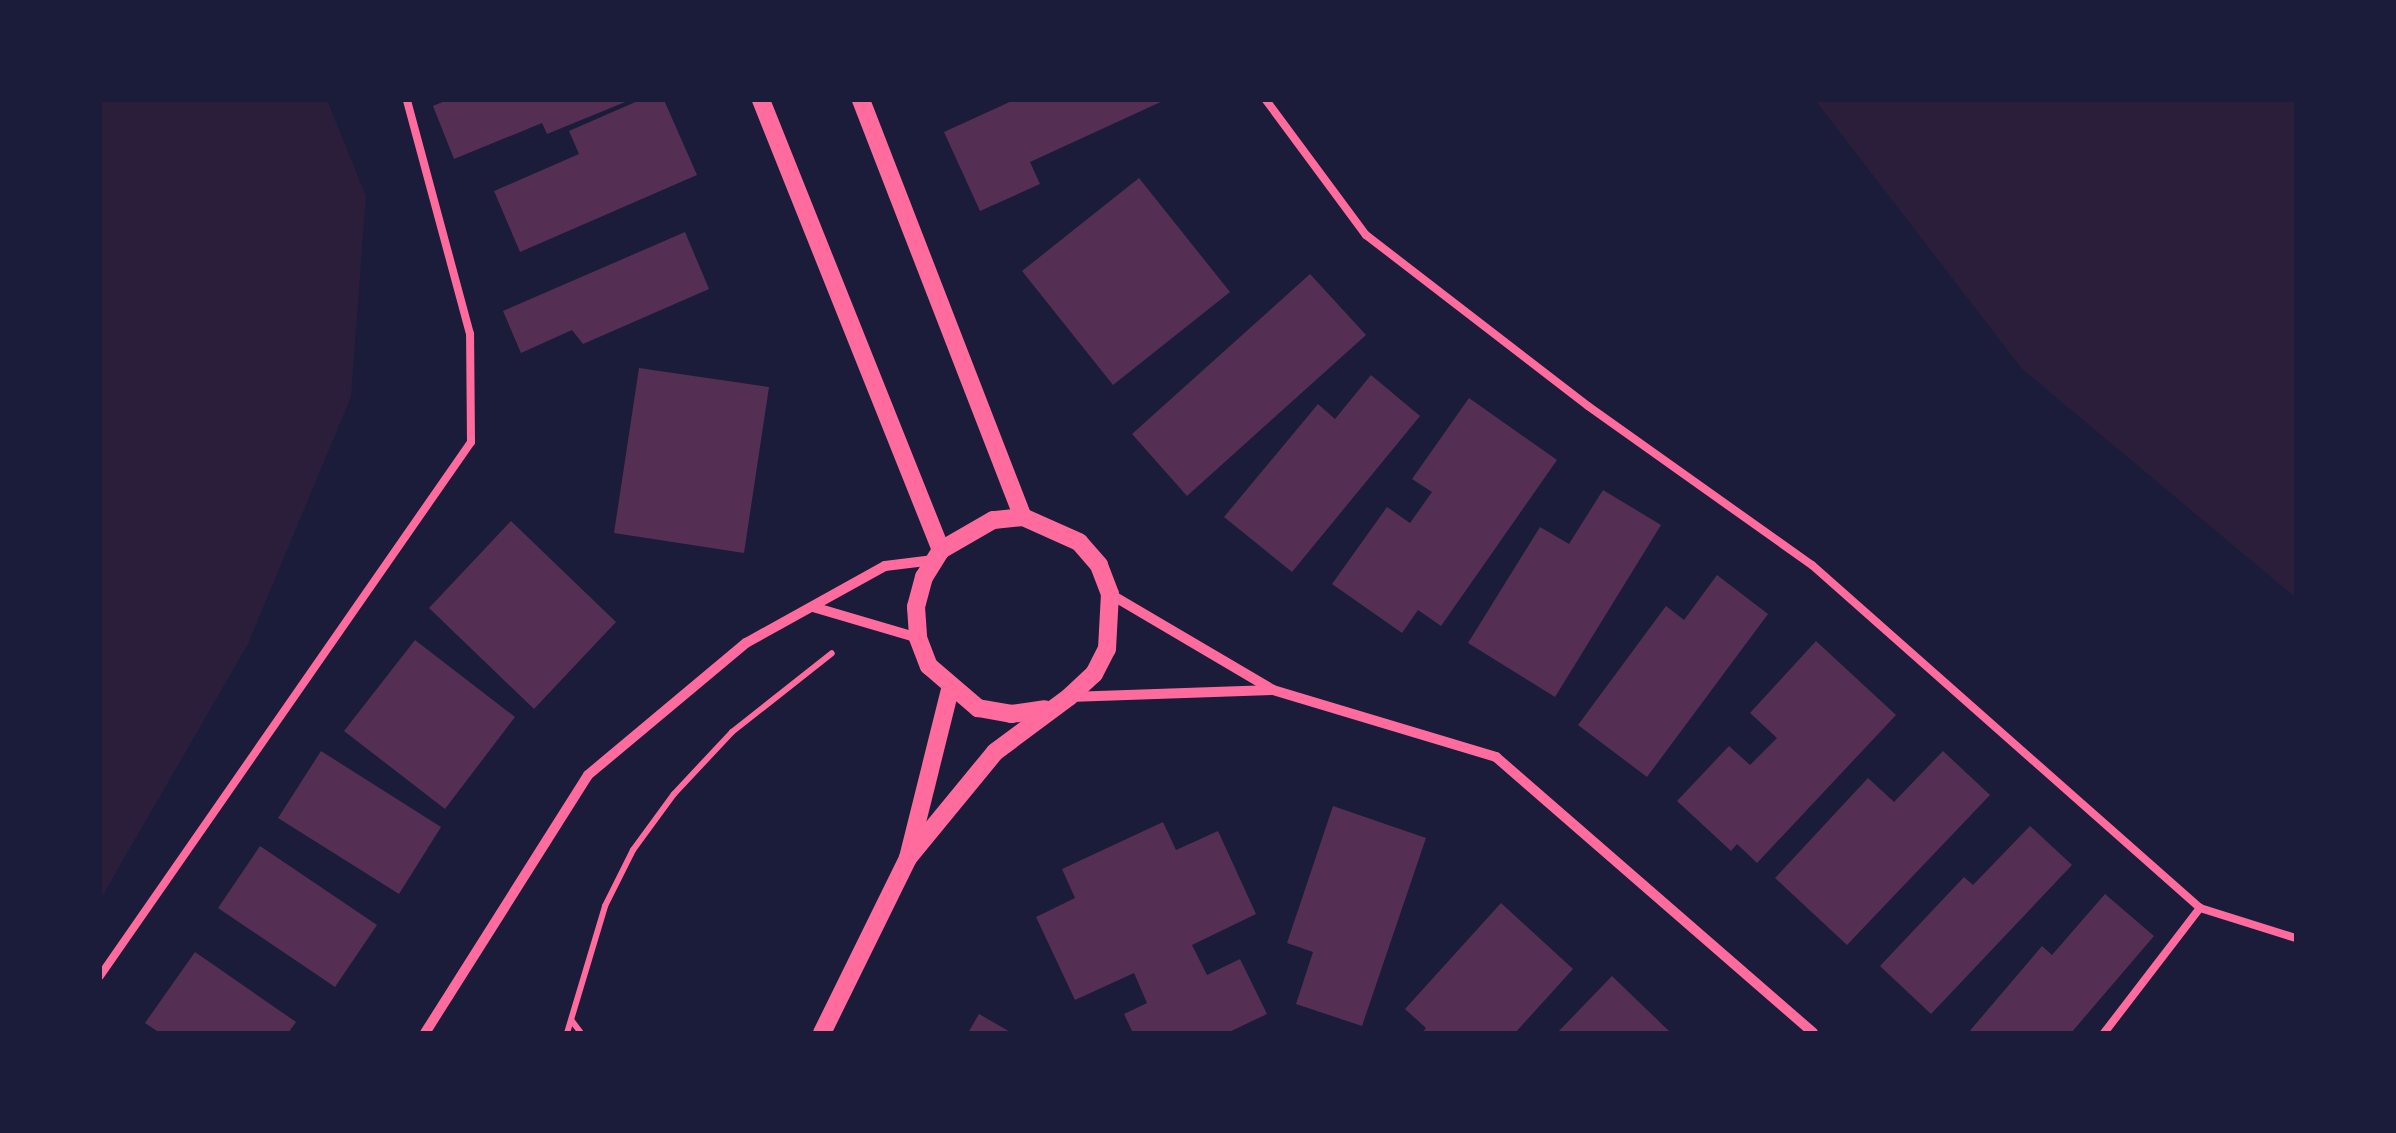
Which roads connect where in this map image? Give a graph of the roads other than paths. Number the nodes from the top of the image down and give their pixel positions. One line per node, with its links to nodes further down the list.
1 (407, 100): 17 (lane)
2 (761, 100): 6 (street)
3 (861, 100): 5 (street)
4 (1266, 100): 15 (lane)
5 (1023, 517): 6 (street); 7 (street)
6 (938, 555): 8 (street); 9 (street)
7 (1110, 594): 11 (street); 12 (street)
8 (813, 607): 9 (street); 18 (street)
9 (918, 638): 10 (street)
10 (950, 690): 13 (street); 14 (street)
11 (1273, 690): 12 (street); 20 (street)
12 (1069, 697): 13 (street)
13 (1044, 709): 14 (street)
14 (908, 858): 19 (street)
15 (2200, 908): 16 (lane); 21 (lane)
16 (2296, 938)
17 (100, 976)
18 (425, 1033)
19 (822, 1033)
20 (1813, 1033)
21 (2104, 1033)

